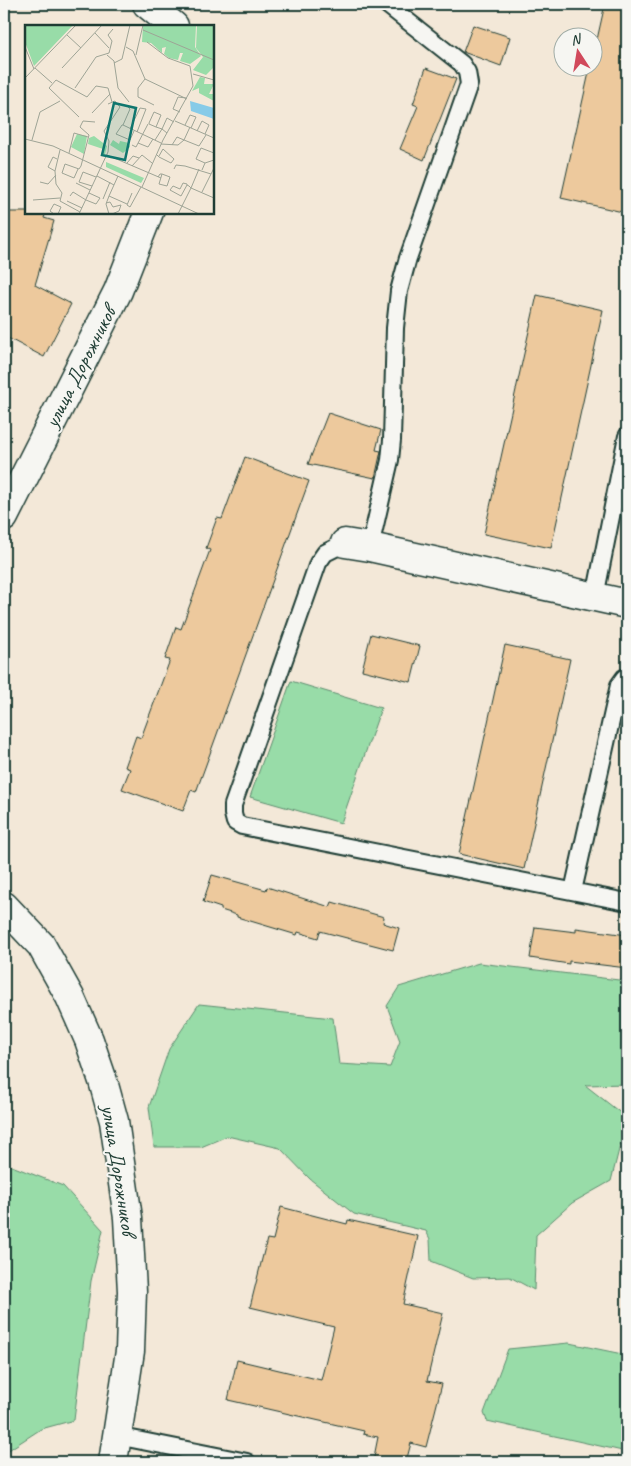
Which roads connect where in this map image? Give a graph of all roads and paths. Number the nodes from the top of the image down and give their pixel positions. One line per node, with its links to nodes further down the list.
1 (147, 4): 3 (street)
2 (386, 4): 7 (lane)
3 (173, 25)
4 (147, 214): 6 (street, улица Дорожников)
5 (627, 436): 8 (lane)
6 (4, 517)
7 (358, 545): 8 (street); 11 (lane)
8 (595, 596): 9 (street)
9 (627, 604)
10 (627, 678): 11 (lane)
11 (574, 891): 12 (lane)
12 (627, 902)
13 (4, 906): 14 (street, улица Дорожников)
14 (115, 1449): 15 (lane)
15 (247, 1462)

